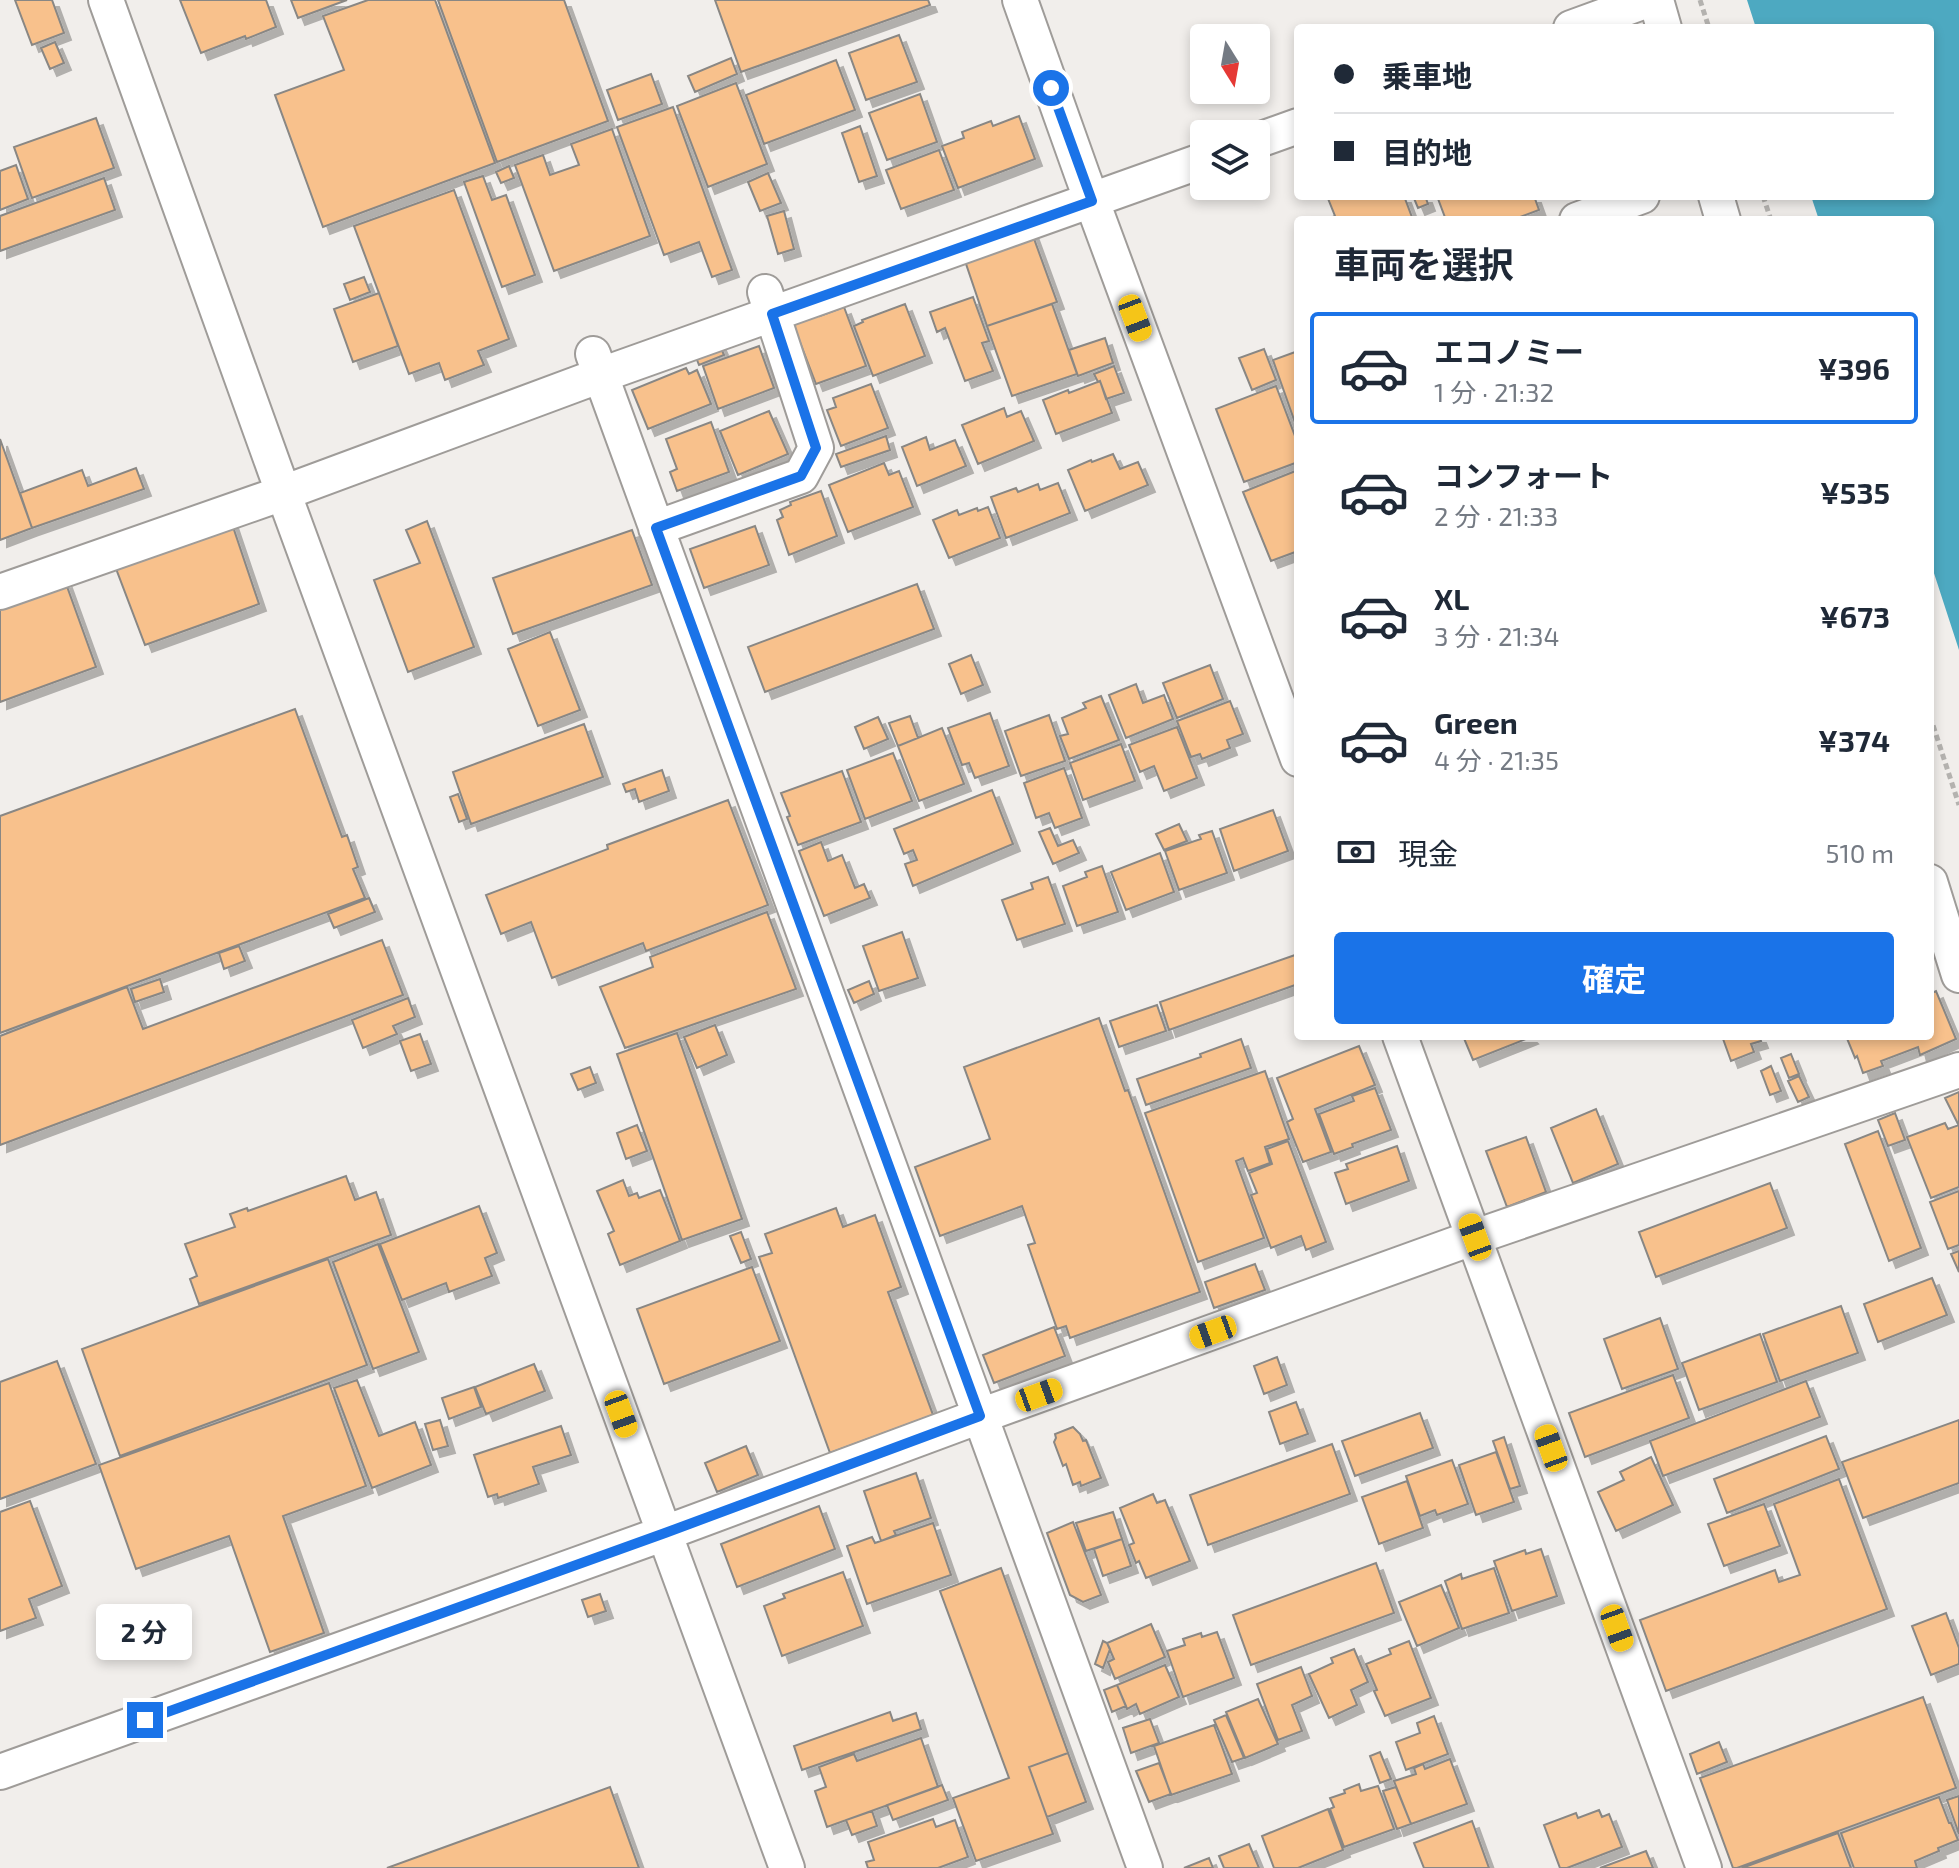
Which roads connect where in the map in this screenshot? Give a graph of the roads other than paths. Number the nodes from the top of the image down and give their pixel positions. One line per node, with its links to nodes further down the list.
1 (106, 0): 15 (street)
2 (1020, 0): 11 (street)
3 (1648, 0): 5 (street)
4 (1656, 0): 6 (street)
5 (1582, 24)
6 (1663, 24)
7 (1294, 127): 8 (street)
8 (1270, 136)
9 (1190, 165): 11 (street)
10 (1631, 200): 12 (street)
11 (1092, 201): 13 (street); 18 (street)
12 (1588, 216)
13 (768, 303): 14 (street); 16 (street)
14 (597, 365): 15 (street); 16 (street)
15 (283, 493): 17 (street); 25 (street)
16 (656, 528): 24 (street)
17 (0, 592)
18 (1294, 748)
19 (1934, 895): 20 (street)
20 (1959, 975)
21 (1401, 1040): 23 (street)
22 (1959, 1070): 23 (street)
23 (1475, 1237): 24 (street); 29 (street)
24 (980, 1416): 25 (street); 28 (street)
25 (665, 1533): 26 (street); 27 (street)
26 (0, 1772)
27 (787, 1868)
28 (1145, 1868)
29 (1704, 1868)

